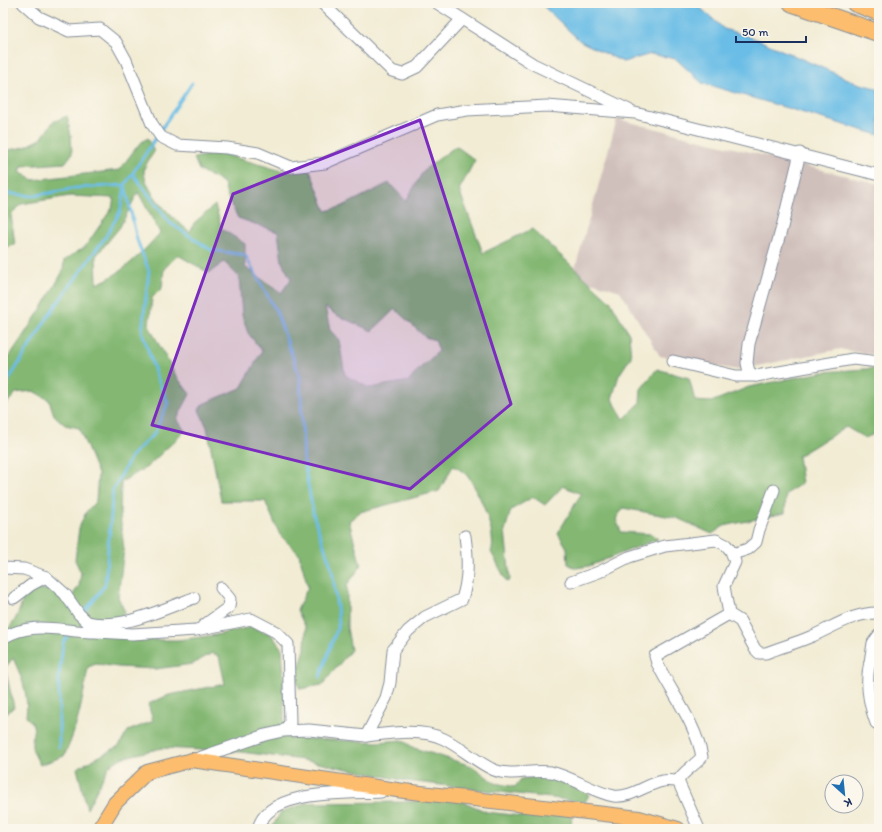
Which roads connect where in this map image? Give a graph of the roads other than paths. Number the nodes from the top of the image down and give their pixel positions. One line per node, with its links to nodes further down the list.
1 (23, 3): 9 (street)
2 (322, 3): 7 (street)
3 (437, 3): 7 (street)
4 (792, 3): 8 (highway)
5 (855, 3): 6 (highway)
6 (879, 12)
7 (462, 20): 9 (street)
8 (879, 33)
9 (635, 113): 10 (street)
10 (800, 153): 11 (street); 14 (street)
11 (879, 175)
12 (673, 362): 14 (street)
13 (879, 362): 14 (street)
14 (756, 376)
15 (774, 490): 17 (street)
16 (465, 536): 34 (street)
17 (732, 554): 20 (street); 25 (street)
18 (3, 568): 19 (street)
19 (46, 577): 22 (street); 26 (street)
20 (571, 582)
21 (220, 588): 27 (street)
22 (14, 598)
23 (194, 598): 26 (street)
24 (879, 613): 25 (street)
25 (729, 614): 36 (street)
26 (88, 622): 28 (street)
27 (196, 630): 28 (street); 33 (street)
28 (98, 632): 30 (street)
29 (879, 635): 31 (street)
30 (3, 638)
31 (875, 662): 32 (street)
32 (876, 723)
33 (283, 731): 34 (street); 35 (street)
34 (366, 736): 36 (street)
35 (192, 760): 37 (main road); 38 (main road)
36 (678, 781): 41 (street)
37 (404, 791): 39 (street); 40 (main road)
38 (98, 829)
39 (258, 829)
40 (678, 829)
41 (699, 829)

